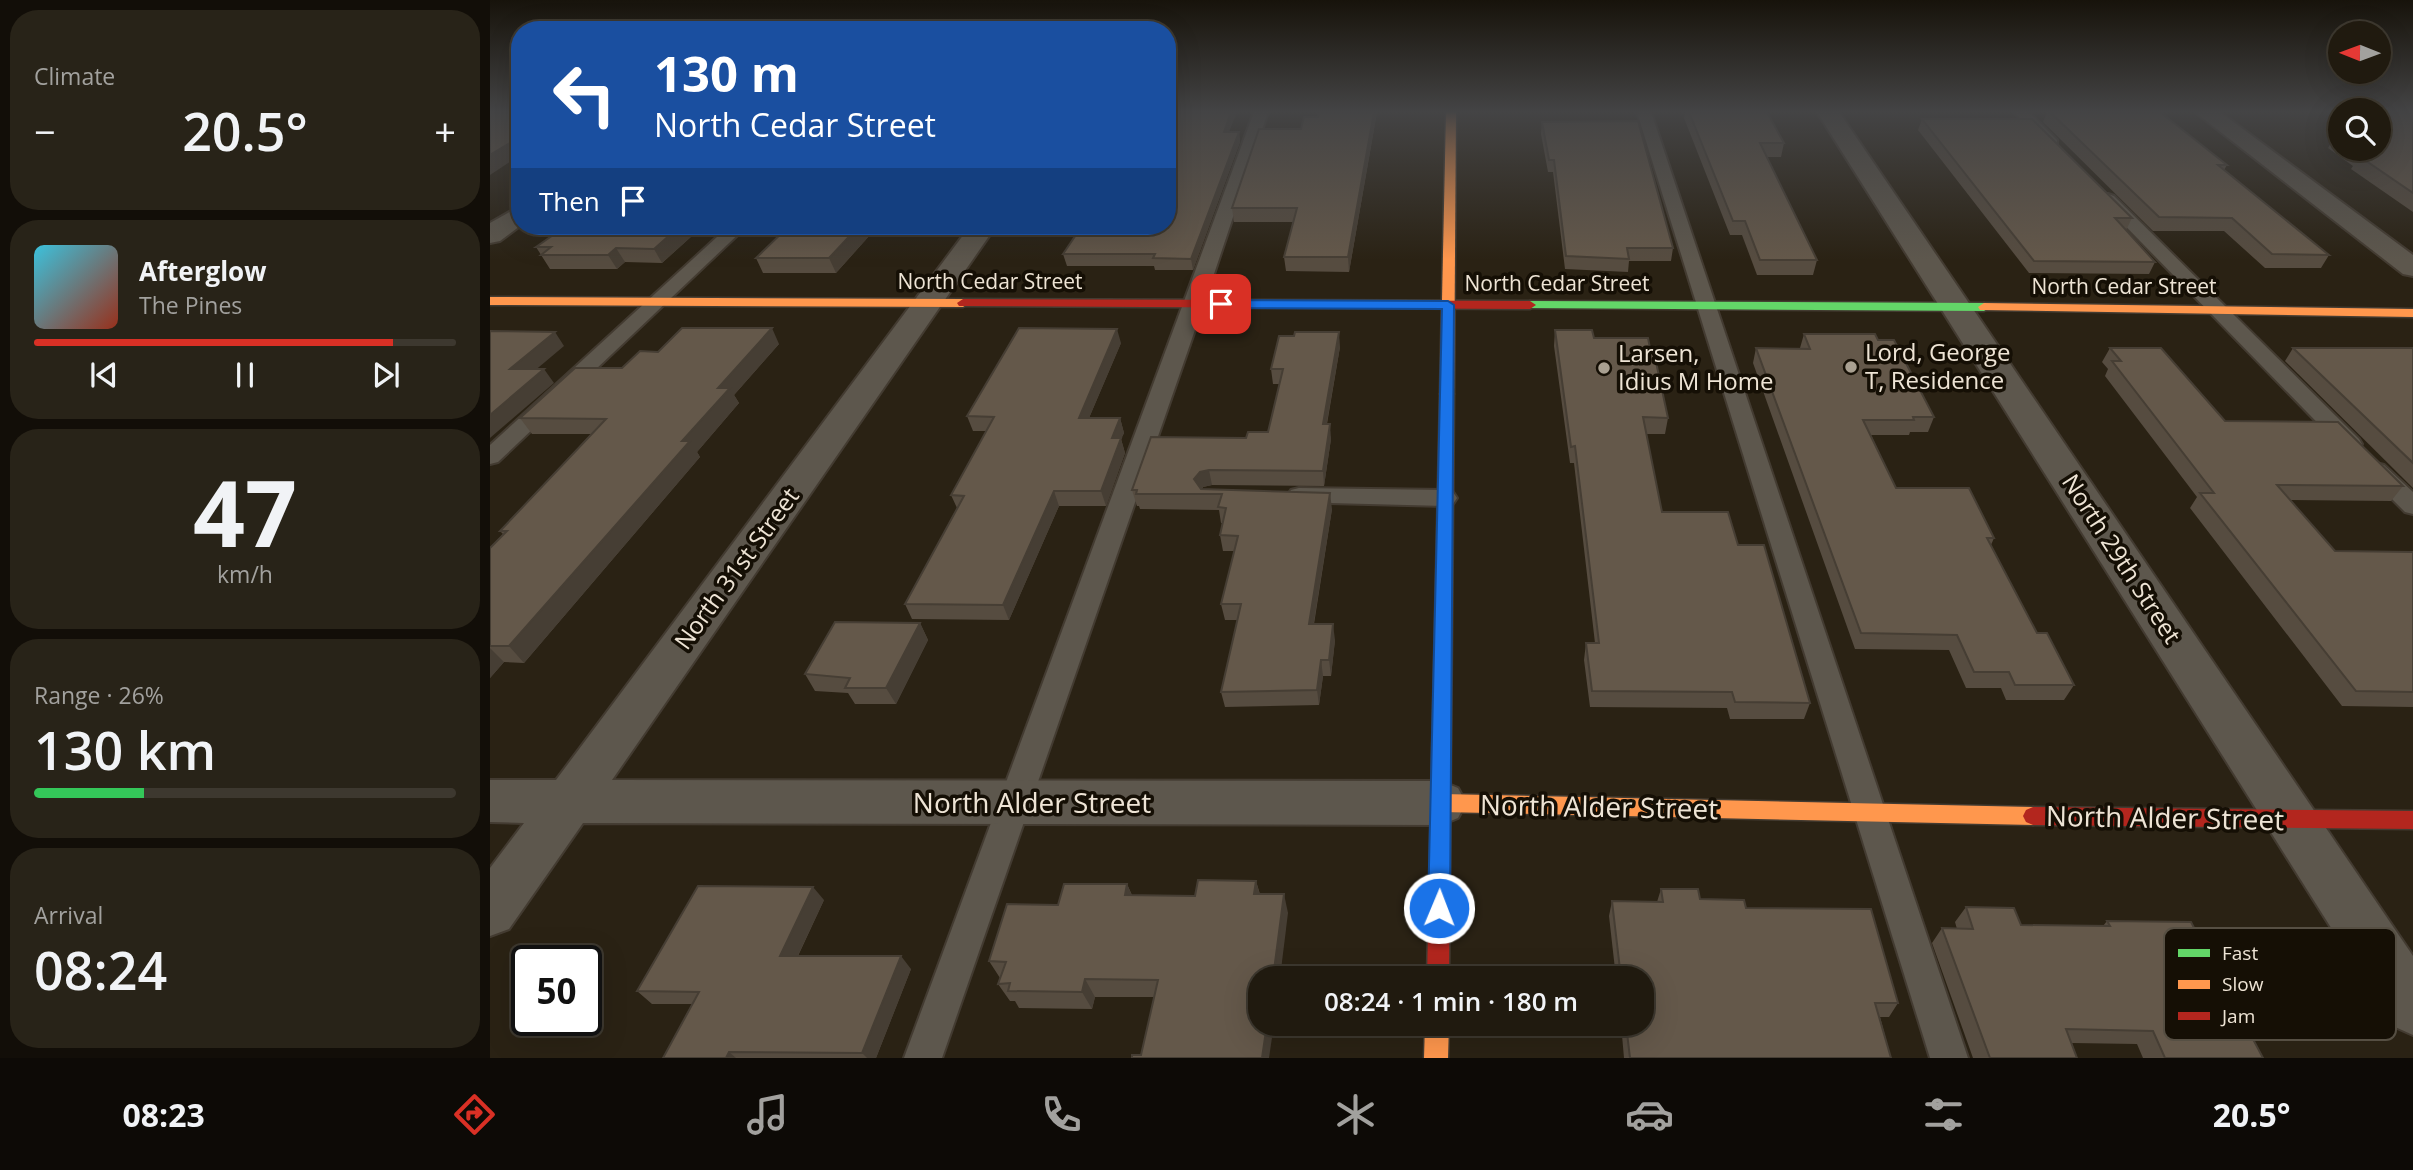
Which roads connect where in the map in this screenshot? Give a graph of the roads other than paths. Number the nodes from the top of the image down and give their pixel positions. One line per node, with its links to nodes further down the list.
1 (1244, 161): 15 (lane)
2 (1450, 161): 16 (street)
3 (1660, 161): 17 (lane)
4 (1860, 161): 18 (street, North 29th Street)
5 (2272, 161): 11 (street)
6 (2089, 181): 19 (lane)
7 (511, 220): 8 (street)
8 (490, 234)
9 (729, 235): 13 (lane)
10 (977, 235): 14 (street, North 31st Street)
11 (2413, 268)
12 (490, 302): 13 (street, North Cedar Street)
13 (657, 302): 14 (street, North Cedar Street); 21 (lane)
14 (928, 303): 15 (street, North Cedar Street); 26 (street, North 31st Street)
15 (1195, 304): 16 (street, North Cedar Street); 27 (lane)
16 (1448, 305): 17 (street, North Cedar Street); 23 (street)
17 (1706, 306): 18 (street, North Cedar Street); 29 (lane)
18 (1954, 307): 19 (street, North Cedar Street); 30 (street, North 29th Street)
19 (2216, 308): 20 (street, North Cedar Street); 24 (lane)
20 (2413, 313)
21 (490, 457)
22 (1278, 496): 23 (lane)
23 (1445, 498): 28 (street)
24 (2413, 506)
25 (490, 802): 26 (street, North Alder Street)
26 (568, 802): 27 (street, North Alder Street); 32 (street, North 31st Street)
27 (1016, 803): 28 (street, North Alder Street); 38 (lane)
28 (1441, 803): 29 (street, North Alder Street); 34 (street)
29 (1871, 814): 30 (street, North Alder Street); 40 (lane)
30 (2293, 819): 31 (street, North Alder Street); 33 (street, North 29th Street)
31 (2413, 820)
32 (490, 911)
33 (2363, 928)
34 (1438, 966)
35 (2396, 980): 36 (street, North 29th Street)
36 (2413, 1006)
37 (1437, 1036): 39 (street)
38 (923, 1058)
39 (1436, 1058)
40 (1949, 1058)

